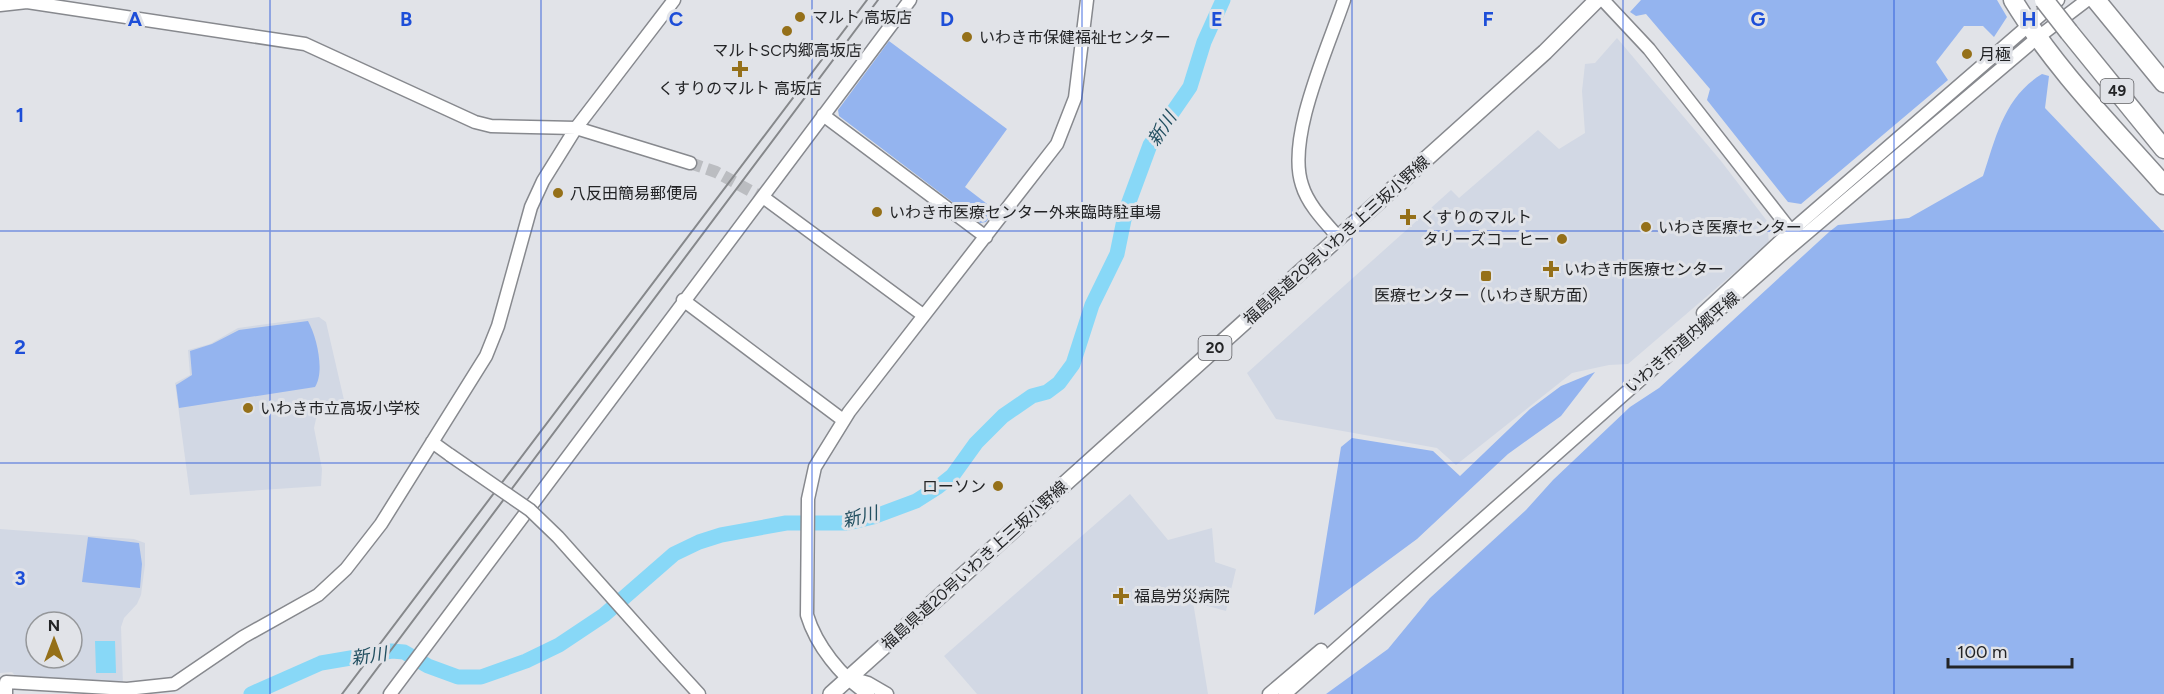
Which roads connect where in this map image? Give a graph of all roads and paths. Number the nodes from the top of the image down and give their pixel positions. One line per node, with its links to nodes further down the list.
1 (674, 0): 17 (street)
2 (910, 0): 16 (street)
3 (1086, 0): 24 (street)
4 (1344, 0): 25 (street)
5 (1597, 0): 25 (main road, 福島県道20号いわき上三坂小野線 / 20)
6 (1603, 0): 23 (street)
7 (2013, 0): 14 (highway)
8 (2044, 0): 13 (highway, 49, bridge)
9 (2059, 0): 13 (highway, 49); 14 (street, いわき市道内郷平線)
10 (2087, 0): 14 (street, いわき市道内郷平線)
11 (2096, 0): 15 (highway)
12 (0, 5): 17 (street)
13 (2074, 28): 18 (highway, 49); 19 (highway, 49)
14 (2033, 31): 21 (highway); 23 (street, いわき市道内郷平線)
15 (2164, 82)
16 (823, 116): 24 (street); 26 (street)
17 (576, 128): 20 (street); 29 (street)
18 (2164, 130)
19 (2164, 149)
20 (690, 163)
21 (2164, 185)
22 (767, 200): 27 (street)
23 (1795, 235): 37 (street, いわき市道内郷平線); 38 (street, いわき市道内郷平線)
24 (986, 237): 27 (street)
25 (1339, 238): 30 (main road, 福島県道20号いわき上三坂小野線 / 20)
26 (683, 300): 28 (street); 32 (street)
27 (924, 315): 28 (street)
28 (843, 420): 30 (street)
29 (432, 442): 31 (street); 33 (street, bridge)
30 (850, 678): 34 (main road, 福島県道20号いわき上三坂小野線 / 20); 35 (street); 36 (street)
31 (6, 691)
32 (390, 694)
33 (699, 694)
34 (831, 694)
35 (868, 694)
36 (887, 694)
37 (1269, 694)
38 (1285, 694)

